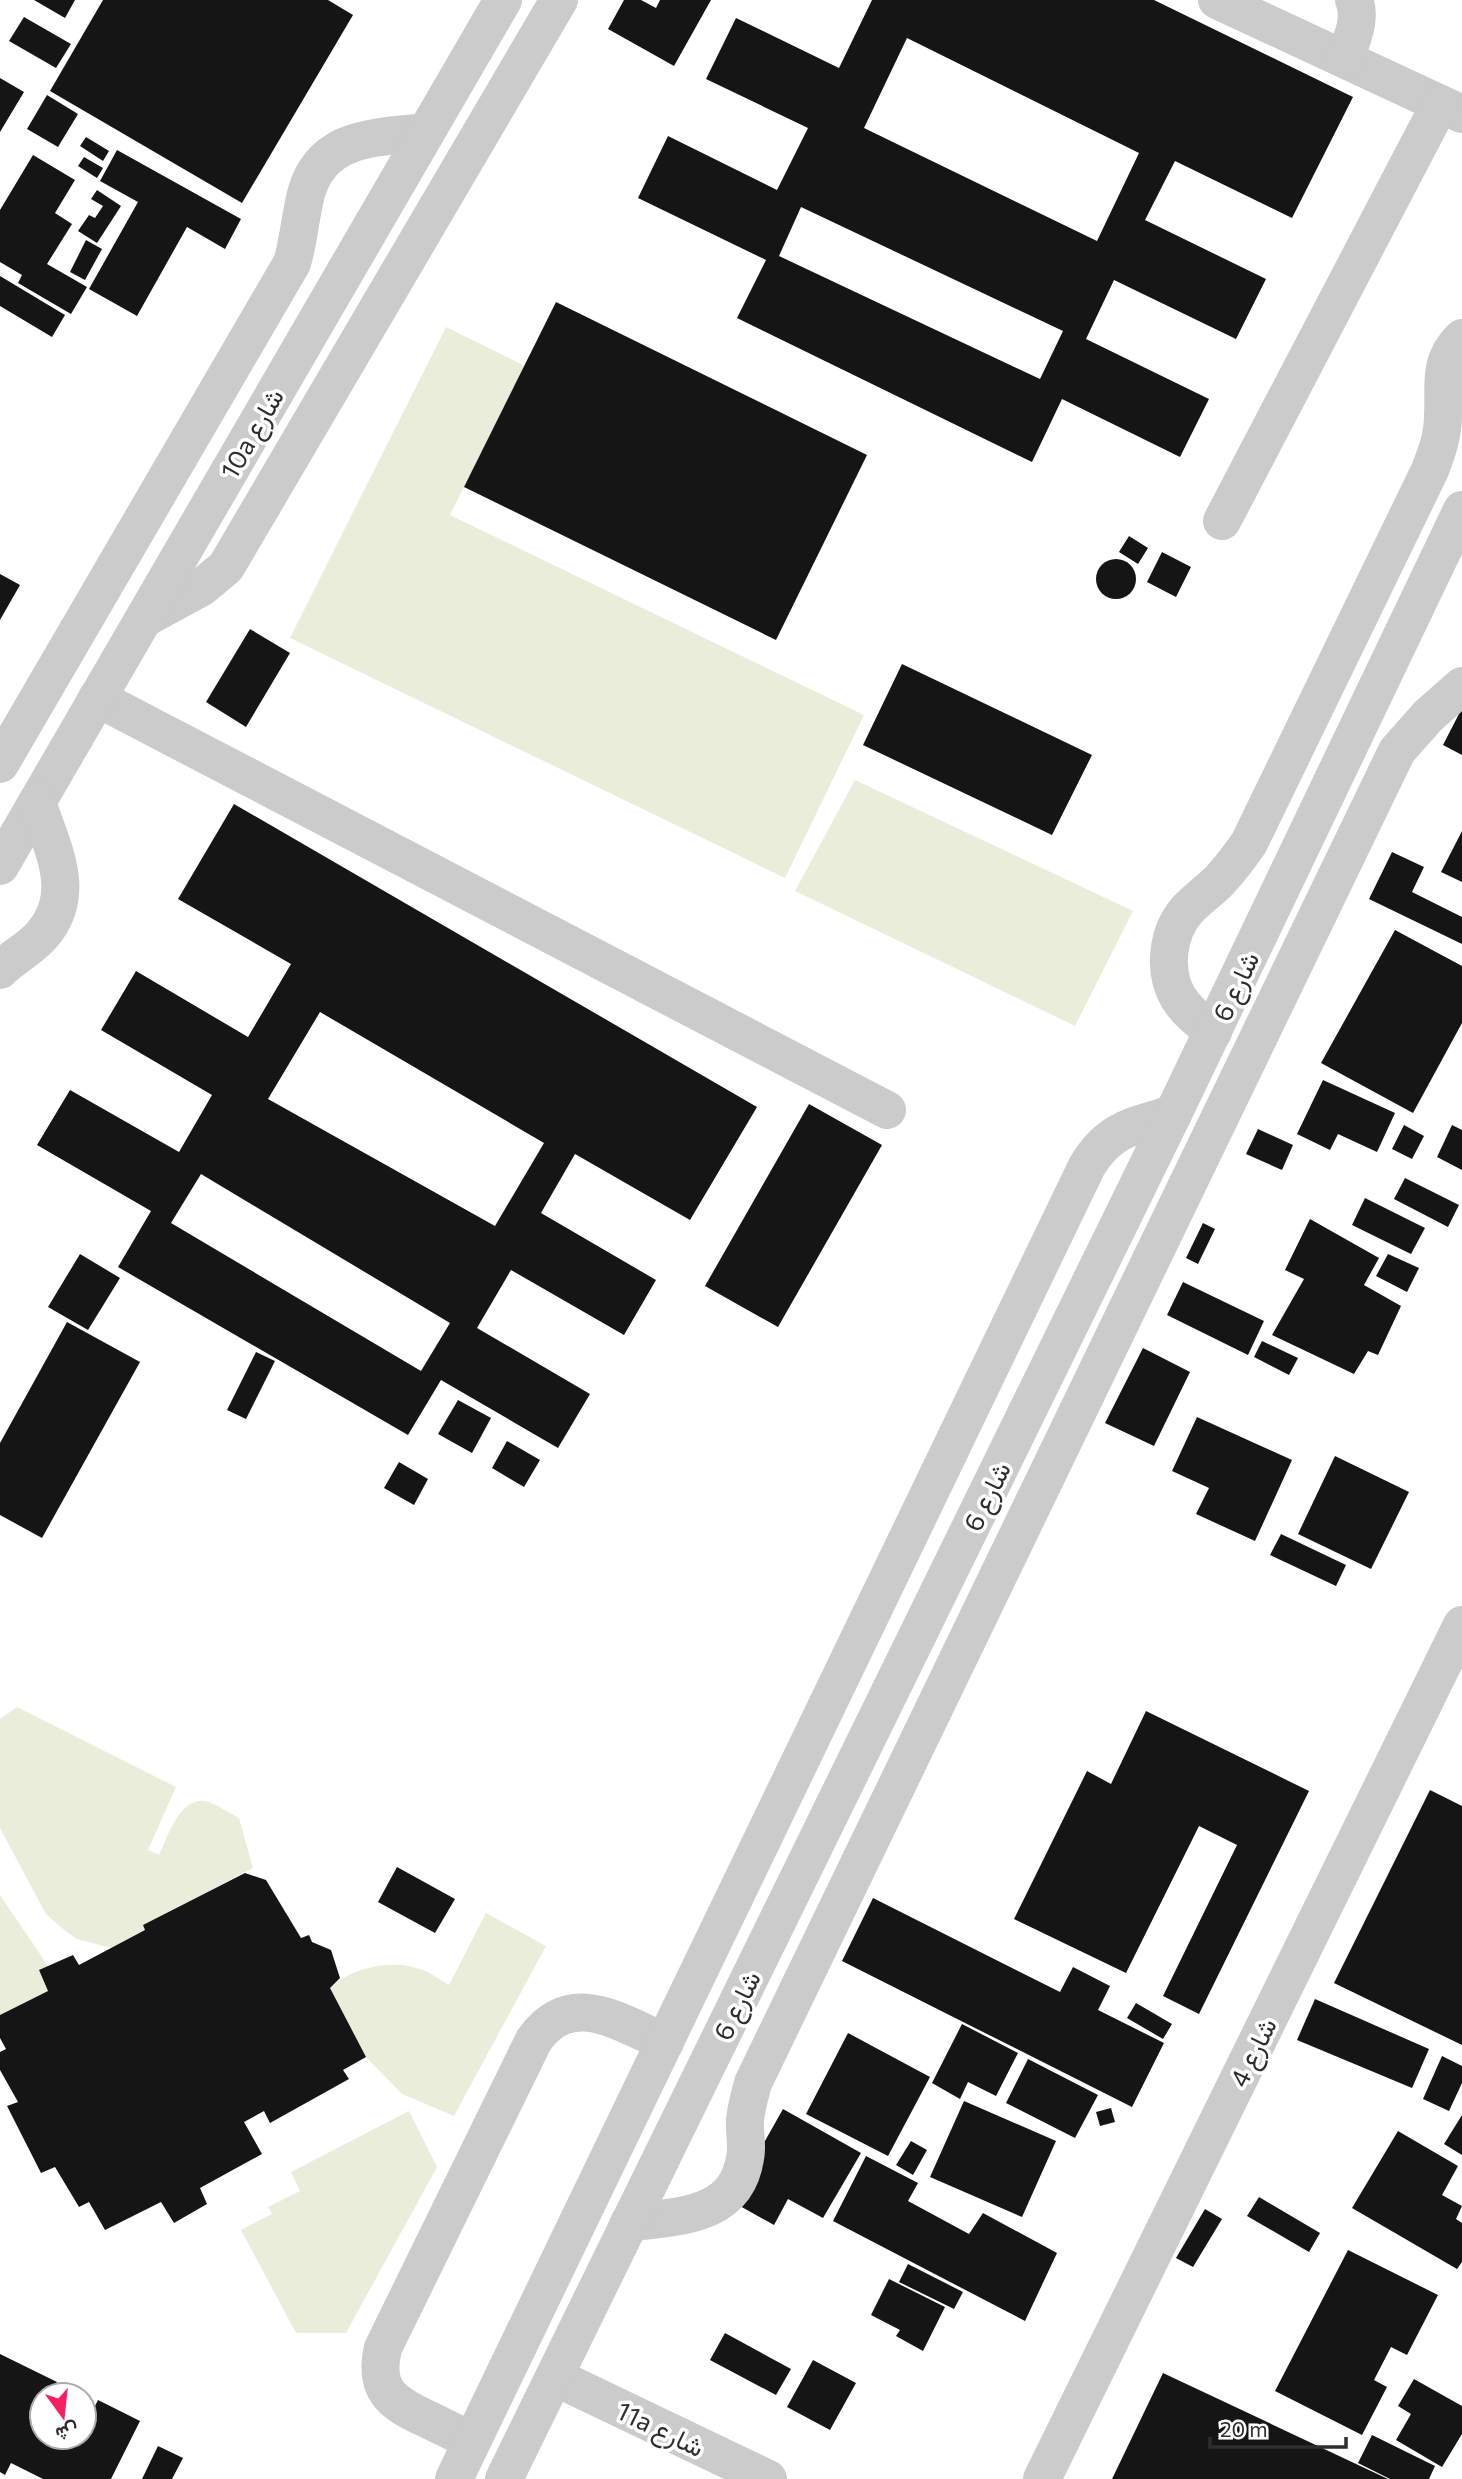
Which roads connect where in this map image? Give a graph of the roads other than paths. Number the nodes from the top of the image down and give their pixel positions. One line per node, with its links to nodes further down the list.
1 (503, 0): 7 (street, 10a شارع)
2 (559, 0): 12 (street)
3 (1217, 0): 5 (street)
4 (1354, 0): 5 (street)
5 (1345, 59): 6 (street)
6 (1451, 109): 10 (street)
7 (426, 132): 12 (street, 10a شارع); 15 (street)
8 (1462, 338): 19 (street)
9 (1462, 510): 11 (street, شارع 6)
10 (1223, 521)
11 (1450, 571): 19 (street, شارع 6)
12 (144, 620): 14 (street, 10a شارع)
13 (1462, 686): 24 (street)
14 (97, 698): 16 (street, 10a شارع); 20 (street)
15 (0, 764)
16 (37, 802): 17 (street, 10a شارع); 18 (street)
17 (0, 866)
18 (0, 970)
19 (1213, 1032): 21 (street, شارع 6)
20 (887, 1111)
21 (1174, 1114): 23 (street); 24 (street, شارع 6)
22 (1462, 1625): 30 (street, شارع 4)
23 (665, 2042): 26 (street); 26 (street)
24 (629, 2223): 25 (street, شارع 6)
25 (555, 2377): 28 (street, شارع 6); 29 (street, 11a شارع)
26 (472, 2441): 27 (street)
27 (454, 2479)
28 (504, 2479)
29 (768, 2479)
30 (1042, 2479)

